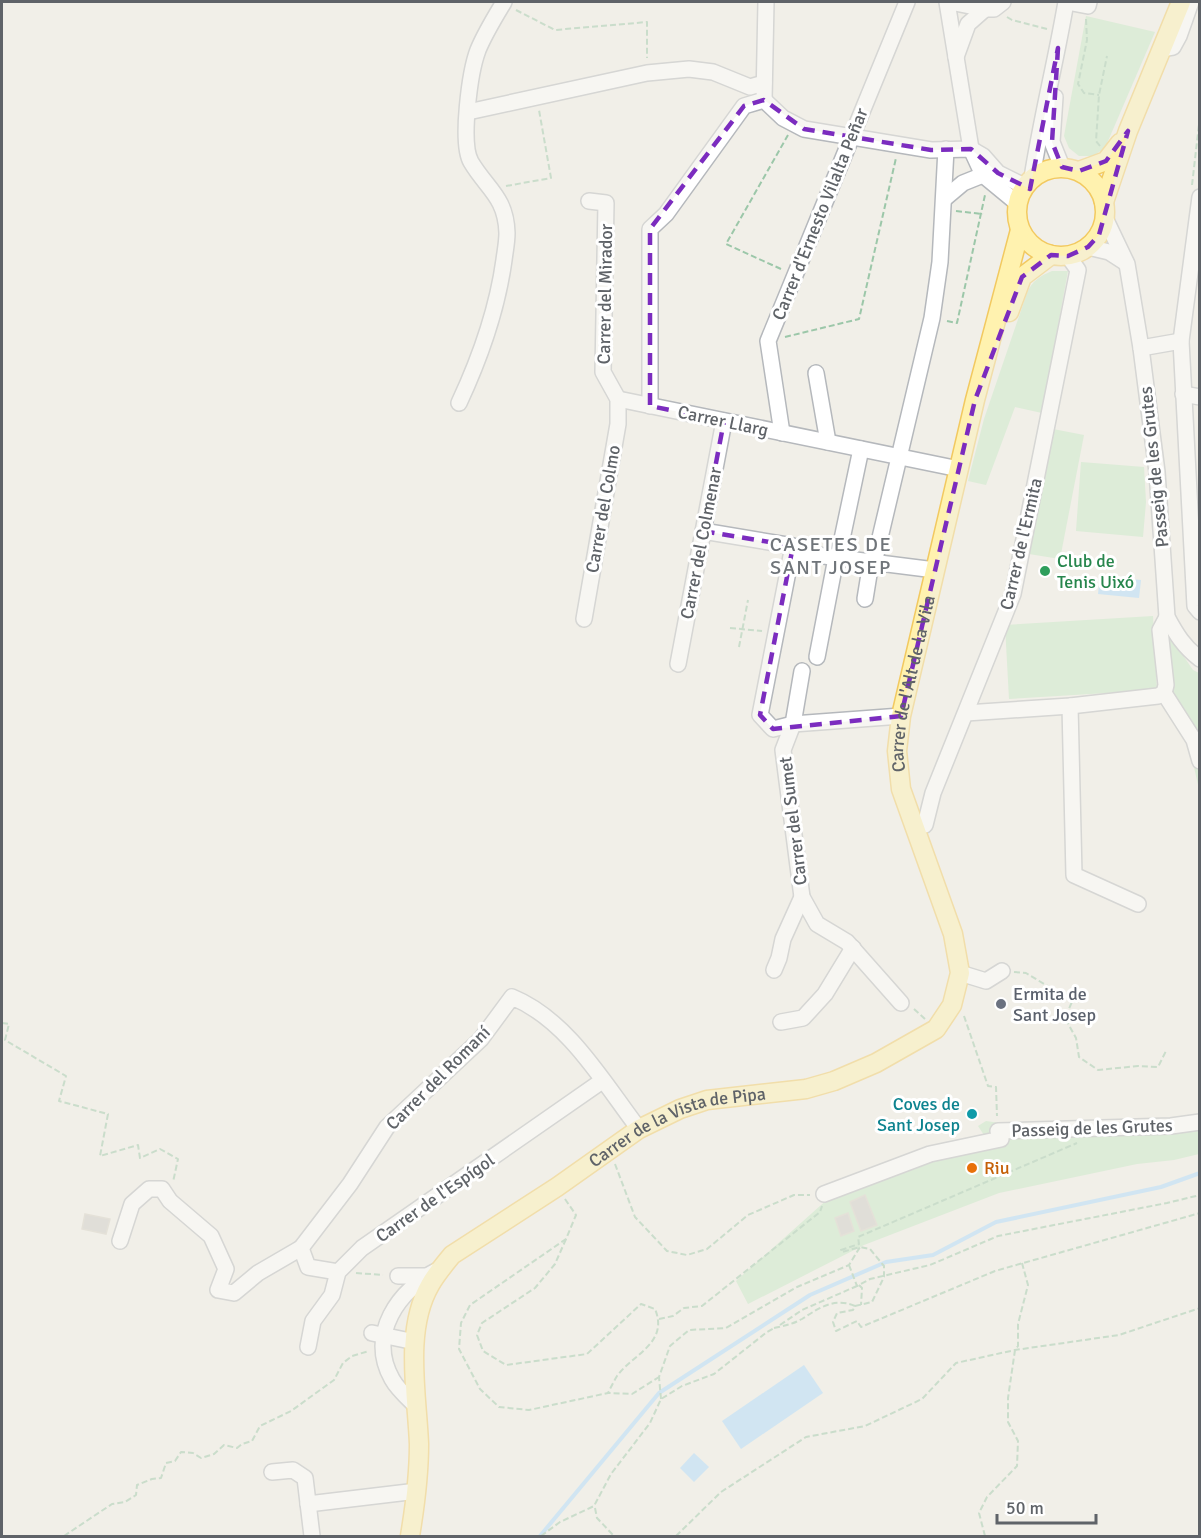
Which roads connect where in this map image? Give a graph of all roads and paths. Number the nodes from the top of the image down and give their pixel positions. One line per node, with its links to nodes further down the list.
1 (503, 2): 15 (path); 22 (street)
2 (766, 2): 17 (street)
3 (907, 2): 25 (street, Carrer d'Ernesto Vilalta Peñar)
4 (949, 2): 7 (street); 14 (street)
5 (1067, 2): 9 (street); 11 (street)
6 (1191, 2): 12 (street)
7 (994, 6): 10 (path); 14 (street)
8 (1177, 6): 12 (main road)
9 (1087, 9): 18 (path)
10 (1048, 29)
11 (1058, 48): 30 (street); 33 (street)
12 (1161, 50): 24 (main road)
13 (1107, 56): 18 (path)
14 (956, 58): 29 (street)
15 (646, 73): 16 (street); 19 (street)
16 (735, 81): 17 (street); 21 (street)
17 (764, 83): 20 (street)
18 (1099, 95): 27 (path)
19 (537, 97): 22 (street); 32 (path)
20 (764, 100): 21 (street); 23 (street)
21 (744, 106): 54 (street)
22 (468, 112): 32 (street)
23 (794, 125): 25 (street); 43 (path)
24 (1128, 132): 30 (main road); 37 (main road)
25 (852, 137): 26 (street); 43 (street, Carrer d'Ernesto Vilalta Peñar)
26 (900, 145): 28 (street); 45 (path)
27 (1100, 147)
28 (946, 149): 29 (street); 36 (street)
29 (971, 149): 31 (street); 33 (street)
30 (1070, 169): 33 (main road); 37 (main road)
31 (987, 179): 33 (street); 36 (street); 38 (path)
32 (492, 188): 53 (street)
33 (1024, 189): 39 (main road)
34 (1200, 197): 46 (street)
35 (589, 201): 51 (street, Carrer del Mirador)
36 (944, 205): 38 (path); 44 (street)
37 (1104, 210): 40 (main road); 42 (street, Passeig de les Grutes)
38 (983, 214): 44 (path)
39 (1020, 230): 41 (main road); 52 (main road, Carrer de l'Alt de la Vila)
40 (1088, 247): 41 (main road); 42 (street)
41 (1059, 256): 52 (main road, Carrer de l'Alt de la Vila); 81 (street, Carrer de l'Ermita)
42 (1127, 264): 47 (street, Passeig de les Grutes)
43 (795, 275): 45 (street, Carrer d'Ernesto Vilalta Peñar)
44 (932, 318): 59 (street)
45 (768, 341): 56 (street, Carrer d'Ernesto Vilalta Peñar)
46 (1181, 341): 47 (street); 49 (street)
47 (1141, 348): 69 (street, Passeig de les Grutes)
48 (816, 373): 57 (street)
49 (1184, 394): 50 (street); 68 (street)
50 (1200, 397)
51 (618, 399): 54 (street, Carrer Llarg); 70 (street, Carrer del Colmo)
52 (975, 400): 60 (main road, Carrer de l'Alt de la Vila)
53 (459, 404)
54 (650, 406): 55 (street, Carrer Llarg)
55 (724, 421): 56 (street, Carrer Llarg); 61 (street, Carrer del Colmenar)
56 (782, 433): 57 (street, Carrer Llarg)
57 (828, 442): 58 (street, Carrer Llarg)
58 (861, 449): 59 (street, Carrer Llarg); 63 (street)
59 (899, 456): 60 (street, Carrer Llarg); 64 (street)
60 (959, 469): 65 (main road, Carrer de l'Alt de la Vila)
61 (703, 531): 62 (street); 77 (street, Carrer del Colmenar)
62 (793, 549): 63 (street); 73 (street)
63 (837, 558): 64 (street); 75 (street)
64 (873, 563): 65 (street); 66 (street)
65 (935, 570): 82 (main road, Carrer de l'Alt de la Vila)
66 (865, 599)
67 (748, 600): 72 (path)
68 (1197, 609)
69 (1167, 617): 76 (street, Passeig de les Grutes); 79 (street)
70 (585, 619)
71 (730, 628): 72 (path)
72 (743, 630): 73 (path); 74 (path)
73 (776, 633): 83 (street)
74 (739, 647)
75 (817, 657)
76 (1200, 658)
77 (678, 664)
78 (802, 671): 83 (street, Carrer del Sumet)
79 (1164, 693): 80 (street); 84 (street)
80 (1070, 706): 81 (street); 87 (street)
81 (966, 713): 85 (street, Carrer de l'Ermita)
82 (901, 716): 83 (street); 91 (main road, Carrer de l'Alt de la Vila)
83 (793, 724): 86 (street, Carrer del Sumet)
84 (1200, 761)
85 (925, 825)
86 (802, 897): 88 (street, Carrer del Sumet); 89 (street)
87 (1138, 904)
88 (853, 948): 92 (street, Carrer del Sumet); 94 (street)
89 (774, 970)
90 (1002, 971): 91 (street); 97 (path)
91 (960, 973): 93 (main road, Carrer de l'Alt de la Vila)
92 (901, 1003): 96 (path)
93 (952, 1005): 96 (main road, Carrer de l'Alt de la Vila); 101 (path)
94 (781, 1022)
95 (2, 1023): 107 (path)
96 (936, 1029): 100 (main road, Carrer de la Vista de Pipa)
97 (1166, 1050)
98 (602, 1081): 100 (street); 112 (street, Carrer del Romaní); 115 (street, Carrer de l'Espígol)
99 (1200, 1122): 101 (street, Passeig de les Grutes)
100 (639, 1129): 103 (main road, Carrer de la Vista de Pipa)
101 (998, 1131): 105 (street, Passeig de les Grutes)
102 (1081, 1142): 111 (path)
103 (610, 1150): 104 (main road, Carrer de la Vista de Pipa); 105 (path)
104 (557, 1187): 109 (path); 116 (main road, Carrer de la Vista de Pipa)
105 (824, 1194): 123 (path)
106 (1200, 1195): 118 (path)
107 (170, 1201): 110 (street); 112 (street)
108 (1200, 1213): 113 (path)
109 (566, 1239): 123 (path); 130 (path)
110 (120, 1241)
111 (860, 1247): 114 (path); 118 (path)
112 (301, 1248): 115 (street)
113 (1022, 1263): 121 (path); 128 (path)
114 (849, 1265): 119 (path); 129 (path)
115 (338, 1272): 117 (path); 127 (street, Carrer de l'Espígol)
116 (433, 1273): 117 (street); 125 (street, Carrer de la Vista de Pipa); 126 (main road, Carrer de la Vista de Pipa)
117 (398, 1276)
118 (884, 1276): 119 (path); 120 (path)
119 (857, 1285): 120 (path); 124 (path)
120 (861, 1305): 121 (path)
121 (855, 1306): 124 (path)
122 (1200, 1308): 128 (path)
123 (659, 1319): 130 (path)
124 (774, 1328): 131 (path)
125 (380, 1339): 126 (street); 132 (street); 137 (path)
126 (415, 1342): 132 (main road, Carrer de la Vista de Pipa)
127 (308, 1347)
128 (1015, 1350): 142 (path); 143 (path)
129 (659, 1377): 130 (path); 131 (path)
130 (608, 1393)
131 (661, 1399): 136 (path)
132 (417, 1407): 134 (main road, Carrer de la Vista de Pipa)
133 (273, 1472): 135 (street)
134 (417, 1491): 135 (street); 139 (main road, Carrer de la Vista de Pipa)
135 (308, 1504): 138 (street)
136 (594, 1506): 140 (path); 141 (path)
137 (64, 1536)
138 (312, 1536)
139 (410, 1536)
140 (541, 1536)
141 (614, 1536)
142 (676, 1536)
143 (985, 1536)

